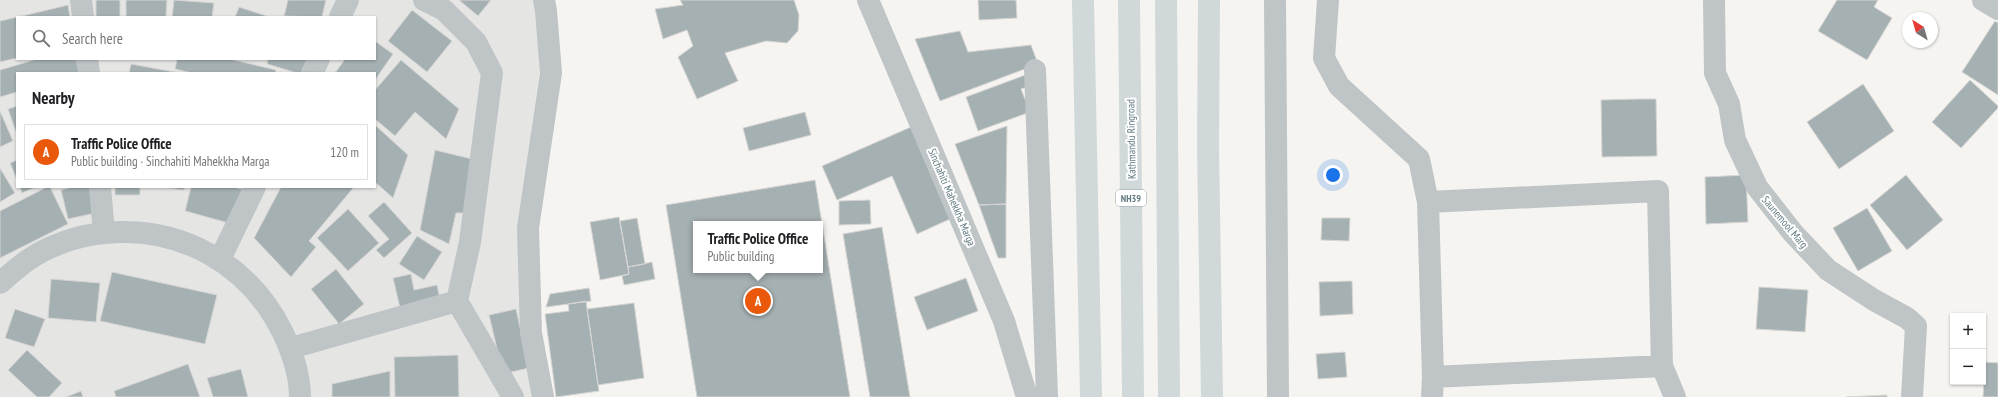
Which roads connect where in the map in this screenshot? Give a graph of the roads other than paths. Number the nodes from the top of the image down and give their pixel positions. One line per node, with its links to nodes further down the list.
1 (82, 0): 15 (street)
2 (348, 0): 16 (street)
3 (424, 0): 28 (street)
4 (544, 0): 34 (street)
5 (868, 0): 35 (street, Sinchahiti Mahekkha Marga)
6 (1083, 0): 37 (main road)
7 (1129, 0): 38 (main road, Kathmandu Ringroad / NH39)
8 (1166, 0): 39 (main road)
9 (1209, 0): 40 (main road)
10 (1275, 0): 41 (street)
11 (1328, 0): 24 (street)
12 (1714, 0): 43 (street, Saunemool Marg)
13 (1983, 0): 14 (street)
14 (1998, 9)
15 (83, 16)
16 (340, 16)
17 (87, 60): 20 (street)
18 (318, 60): 21 (street)
19 (1035, 70): 36 (street)
20 (89, 72)
21 (312, 72)
22 (100, 188): 25 (street)
23 (255, 188): 26 (street)
24 (1428, 202): 30 (street); 31 (street)
25 (104, 233): 26 (street); 27 (street)
26 (220, 259): 29 (street)
27 (0, 283)
28 (457, 301): 29 (street); 33 (street)
29 (291, 348): 32 (street)
30 (1662, 366): 31 (street); 42 (street)
31 (1433, 387)
32 (300, 397)
33 (513, 397)
34 (543, 397)
35 (1027, 397)
36 (1047, 397)
37 (1091, 397)
38 (1134, 397)
39 (1170, 397)
40 (1212, 397)
41 (1278, 397)
42 (1674, 397)
43 (1912, 397)

